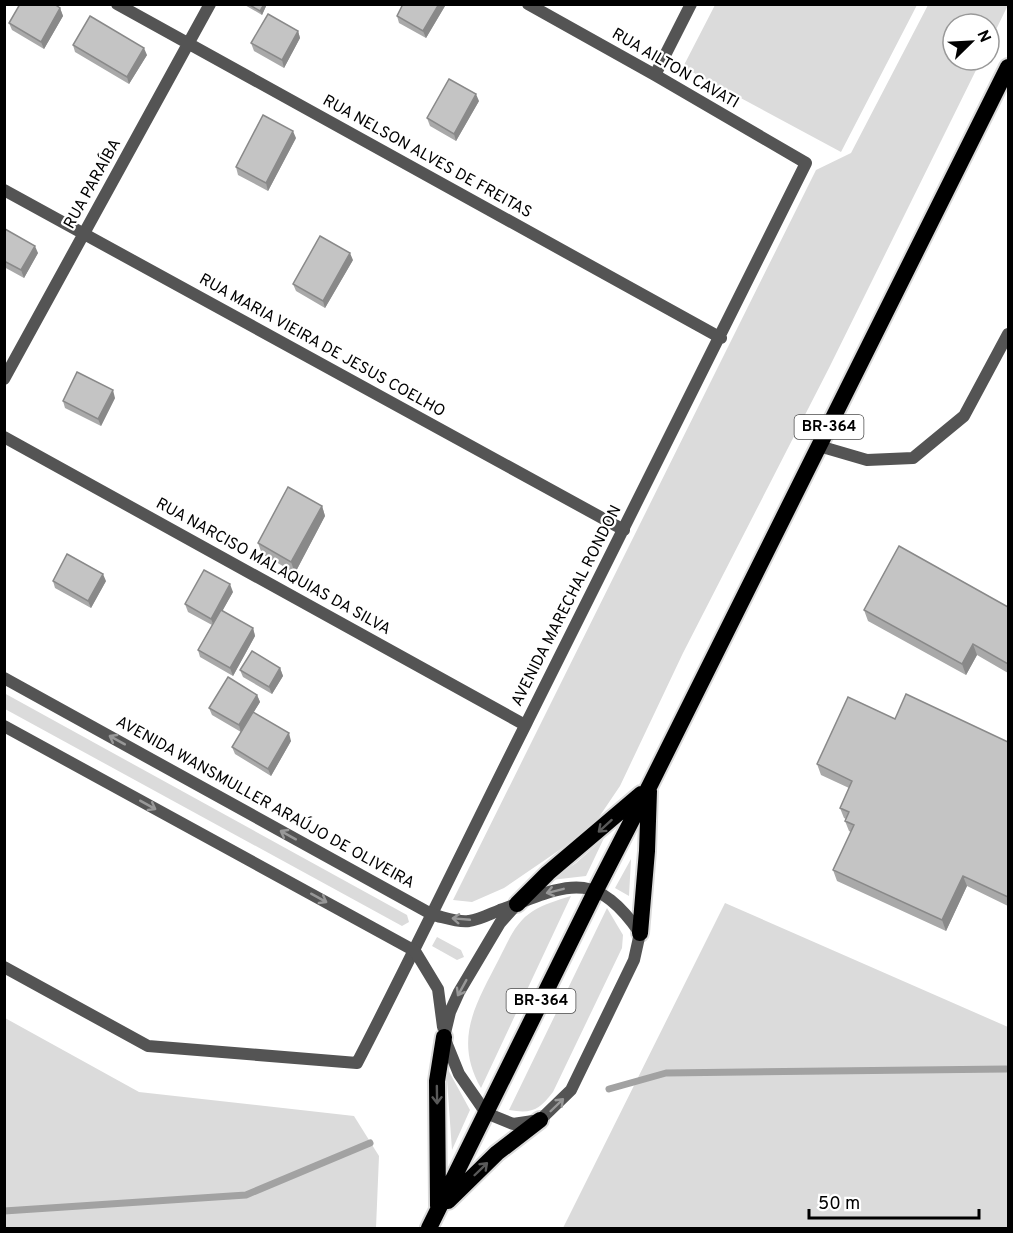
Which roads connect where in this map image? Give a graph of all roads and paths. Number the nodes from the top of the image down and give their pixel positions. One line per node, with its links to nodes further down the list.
1 (117, 4): 5 (street, RUA NELSON ALVES DE FREITAS)
2 (210, 4): 5 (street, RUA PARAÍBA)
3 (528, 4): 7 (street, RUA AILTON CAVATI)
4 (691, 4): 7 (street)
5 (189, 44): 10 (street, RUA PARAÍBA); 12 (street, RUA NELSON ALVES DE FREITAS)
6 (1008, 67): 15 (highway, BR-364)
7 (655, 75): 8 (street, RUA AILTON CAVATI)
8 (806, 163): 12 (street, AVENIDA MARECHAL RONDON)
9 (4, 190): 10 (street, RUA MARIA VIEIRA DE JESUS COELHO)
10 (84, 234): 13 (street, RUA PARAÍBA); 16 (street, RUA MARIA VIEIRA DE JESUS COELHO)
11 (1008, 334): 15 (street)
12 (721, 338): 16 (street, AVENIDA MARECHAL RONDON)
13 (4, 379)
14 (4, 437): 18 (street, RUA NARCISO MALAQUIAS DA SILVA)
15 (819, 446): 20 (highway, BR-364)
16 (624, 530): 18 (street, AVENIDA MARECHAL RONDON)
17 (4, 678): 23 (street, AVENIDA WANSMULLER ARAÚJO DE OLIVEIRA, one-way to 17)
18 (525, 725): 23 (street, AVENIDA MARECHAL RONDON)
19 (4, 726): 25 (street, one-way to 25)
20 (649, 787): 21 (highway, BR-364); 22 (highway, one-way to 22); 24 (highway)
21 (596, 890): 22 (street, AVENIDA WANSMULLER ARAÚJO DE OLIVEIRA, one-way to 22); 24 (street); 28 (highway, BR-364)
22 (516, 904): 23 (street, AVENIDA WANSMULLER ARAÚJO DE OLIVEIRA, one-way to 23); 27 (street, one-way to 27)
23 (433, 915): 25 (street, AVENIDA MARECHAL RONDON)
24 (640, 933): 29 (street, one-way to 24)
25 (415, 951): 26 (street, AVENIDA MARECHAL RONDON); 27 (street)
26 (4, 967)
27 (444, 1037): 28 (street); 30 (highway, one-way to 30)
28 (486, 1113): 29 (street); 30 (highway, BR-364)
29 (540, 1120): 30 (highway, one-way to 29)
30 (438, 1210): 31 (highway, BR-364)
31 (429, 1228)

